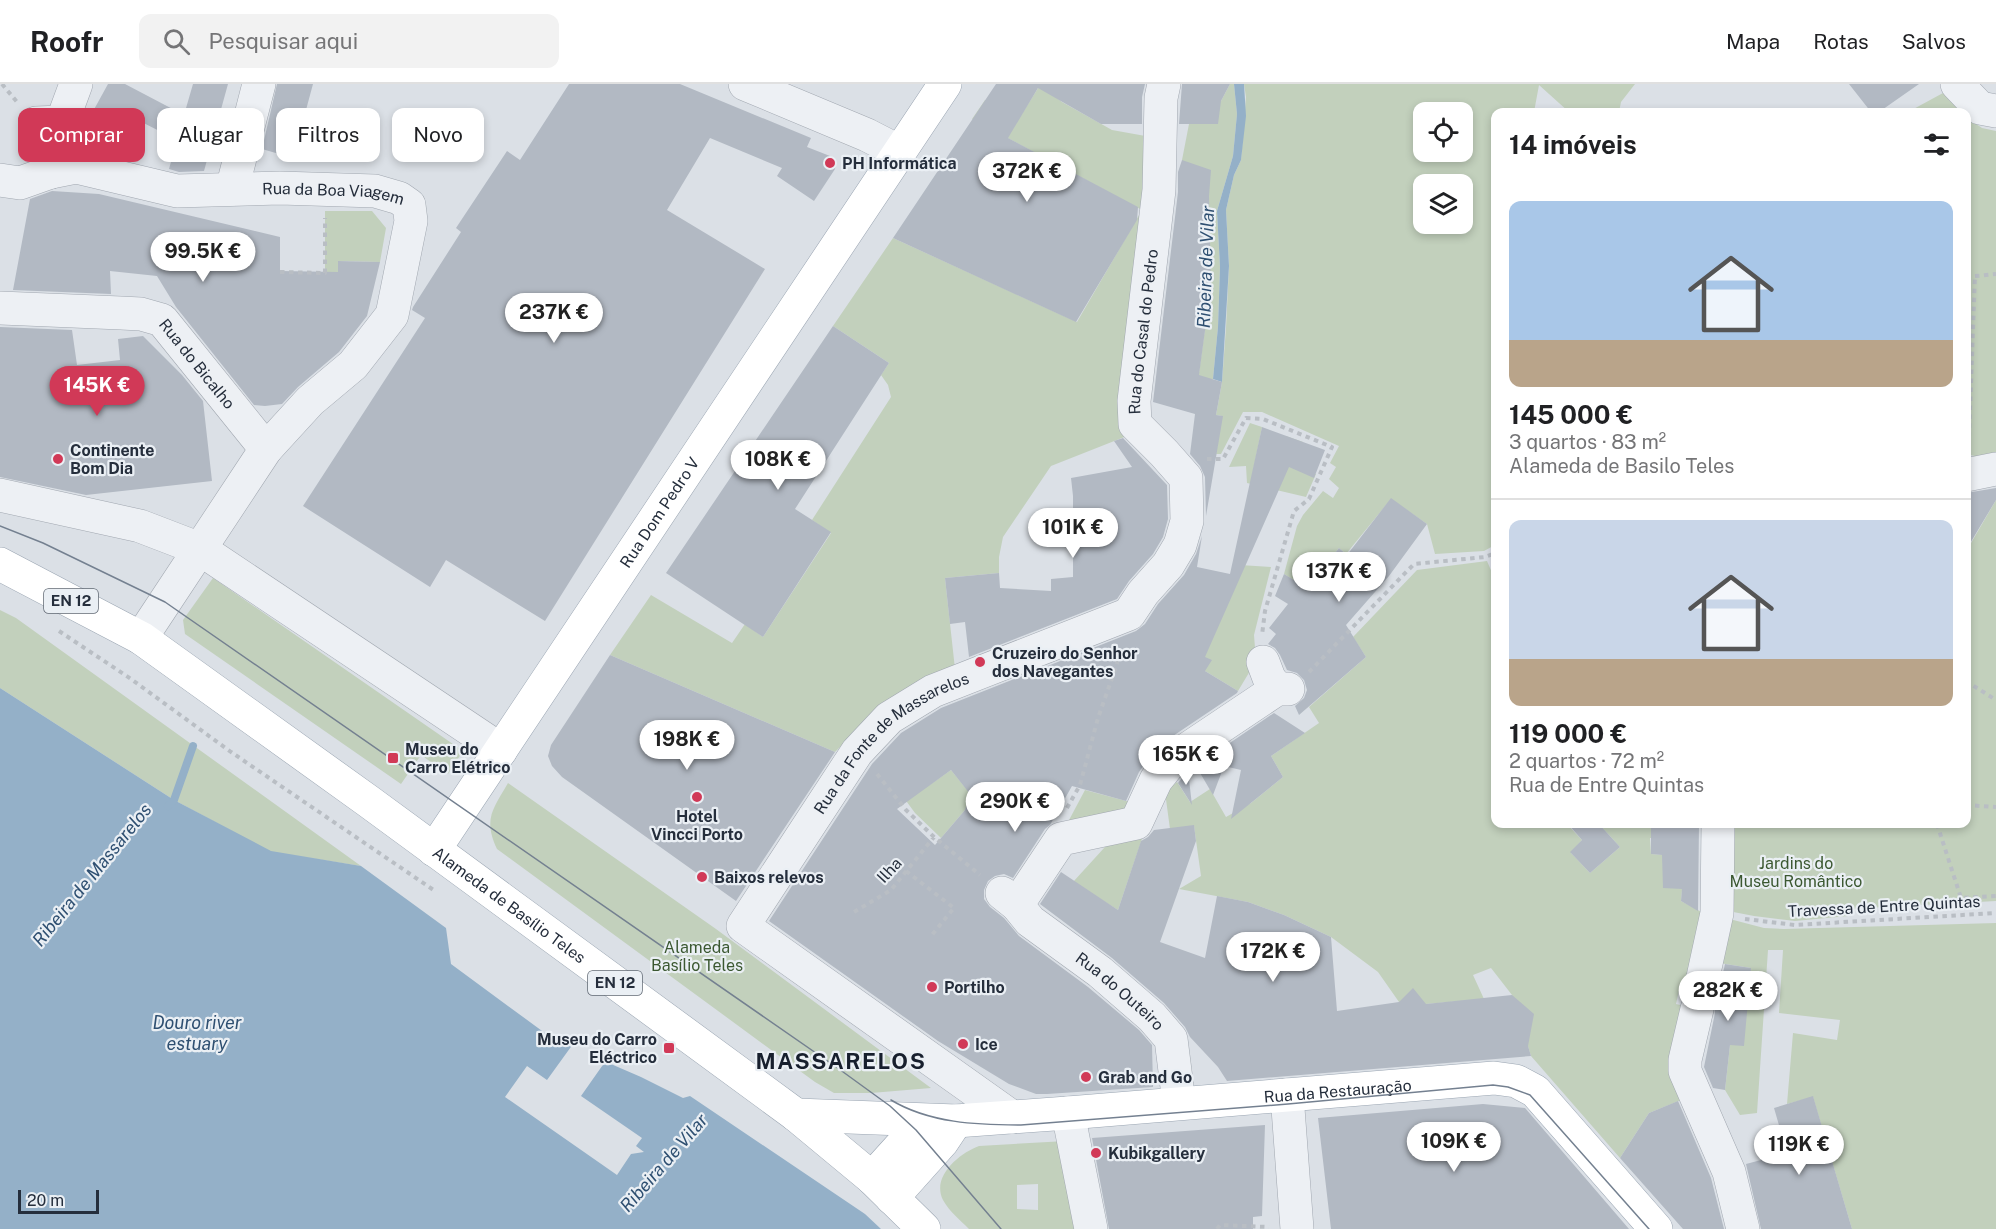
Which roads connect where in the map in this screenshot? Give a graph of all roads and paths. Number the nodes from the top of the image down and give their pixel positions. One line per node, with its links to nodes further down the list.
1 (76, 84): 9 (street)
2 (259, 84): 11 (street)
3 (745, 84): 8 (street)
4 (945, 84): 8 (main road, Rua Dom Pedro V)
5 (1164, 84): 27 (street, Rua do Casal do Pedro)
6 (1957, 84): 7 (street)
7 (1996, 111)
8 (900, 152): 33 (main road, Rua Dom Pedro V)
9 (51, 172): 10 (street, Rua da Boa Viagem); 11 (street, Rua da Boa Viagem)
10 (0, 180)
11 (232, 189): 19 (street, Rua da Boa Viagem)
12 (325, 211): 13 (path)
13 (280, 272)
14 (1996, 274): 16 (path)
15 (1971, 276): 16 (path)
16 (1975, 276): 18 (path)
17 (0, 308): 19 (street, Rua do Bicalho)
18 (1971, 383)
19 (266, 449): 24 (street, Rua da Boa Viagem)
20 (1223, 459): 30 (path)
21 (1996, 469): 22 (street)
22 (1971, 474)
23 (0, 495): 24 (street)
24 (200, 549): 29 (street, Rua da Boa Viagem); 33 (street)
25 (1491, 555): 30 (path)
26 (0, 564): 29 (main road, EN 12)
27 (1125, 615): 34 (street, Rua da Fonte de Massarelos); 40 (path)
28 (56, 629): 43 (path)
29 (141, 638): 41 (main road, Alameda de Basílio Teles / EN 12)
30 (1276, 680): 40 (street)
31 (1971, 684): 32 (path)
32 (1996, 700)
33 (501, 750): 41 (main road, Rua Dom Pedro V)
34 (862, 758): 39 (path); 54 (street, Rua da Fonte de Massarelos)
35 (1971, 805): 36 (path)
36 (1996, 807)
37 (1718, 828): 62 (street)
38 (1938, 828): 44 (path)
39 (934, 837): 42 (path, Ilha); 45 (path)
40 (1061, 839): 45 (street)
41 (434, 850): 53 (main road, Alameda de Basílio Teles / EN 12)
42 (906, 871): 46 (path, Ilha); 49 (path)
43 (440, 894)
44 (1996, 896)
45 (1009, 899): 51 (street, Rua do Outeiro)
46 (854, 912)
47 (1996, 913): 48 (path, Travessa de Entre Quintas)
48 (1738, 918)
49 (931, 936)
50 (1287, 1095): 51 (main road, Rua da Restauração); 57 (street); 61 (main road, Rua da Restauração)
51 (1179, 1103): 52 (main road, Rua da Restauração)
52 (1068, 1113): 54 (main road, Rua da Restauração); 59 (street)
53 (796, 1115): 55 (main road, Rua da Restauração); 56 (main road, Alameda de Basílio Teles / EN 12)
54 (1012, 1117): 55 (main road, Rua da Restauração)
55 (945, 1120): 56 (main road)
56 (882, 1188): 58 (main road, Alameda de Basílio Teles / EN 12)
57 (1296, 1228): 60 (path)
58 (924, 1229)
59 (1091, 1229)
60 (1217, 1229)
61 (1656, 1229)
62 (1743, 1229)

